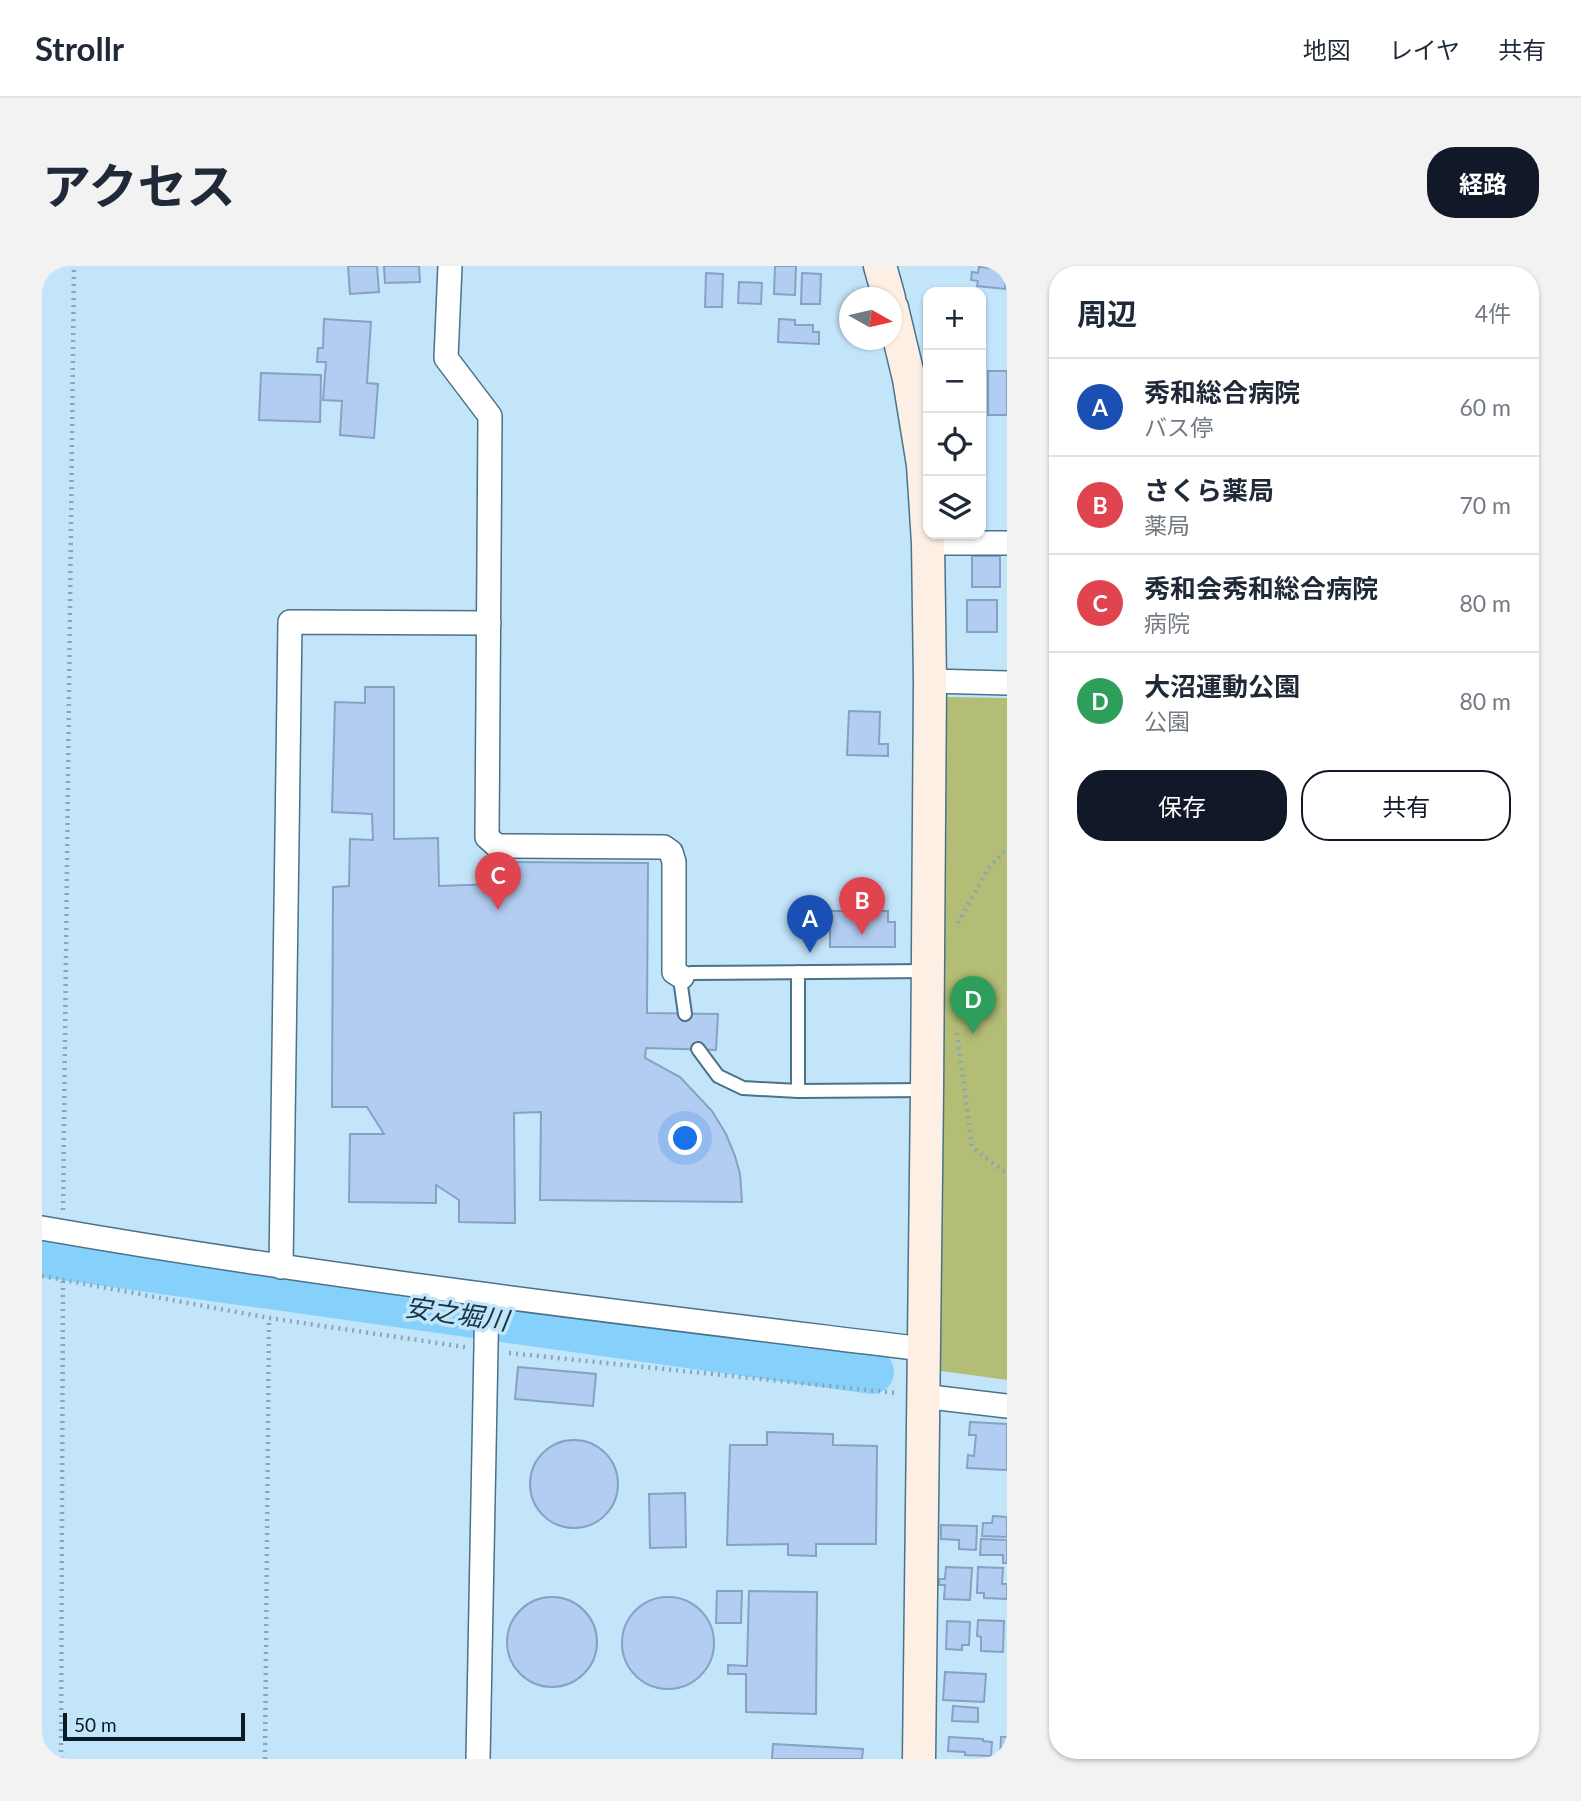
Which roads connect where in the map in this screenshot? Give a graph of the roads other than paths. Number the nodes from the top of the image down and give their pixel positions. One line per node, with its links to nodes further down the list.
1 (450, 266): 7 (street)
2 (880, 266): 3 (street)
3 (886, 287)
4 (902, 350): 5 (street)
5 (928, 543): 6 (street); 8 (street)
6 (1007, 543)
7 (489, 623): 12 (street); 18 (street)
8 (930, 681): 9 (street); 10 (street)
9 (1007, 682)
10 (927, 971): 11 (lane); 15 (street)
11 (798, 972): 12 (lane); 16 (lane)
12 (682, 977): 13 (lane)
13 (685, 1014)
14 (698, 1049): 16 (lane)
15 (927, 1090): 16 (lane); 20 (street)
16 (798, 1091)
17 (52, 1230): 18 (street)
18 (281, 1267): 19 (street)
19 (487, 1295): 20 (street); 23 (street)
20 (923, 1349): 21 (street)
21 (922, 1396): 22 (street); 24 (street)
22 (1007, 1406)
23 (478, 1759)
24 (919, 1759)

